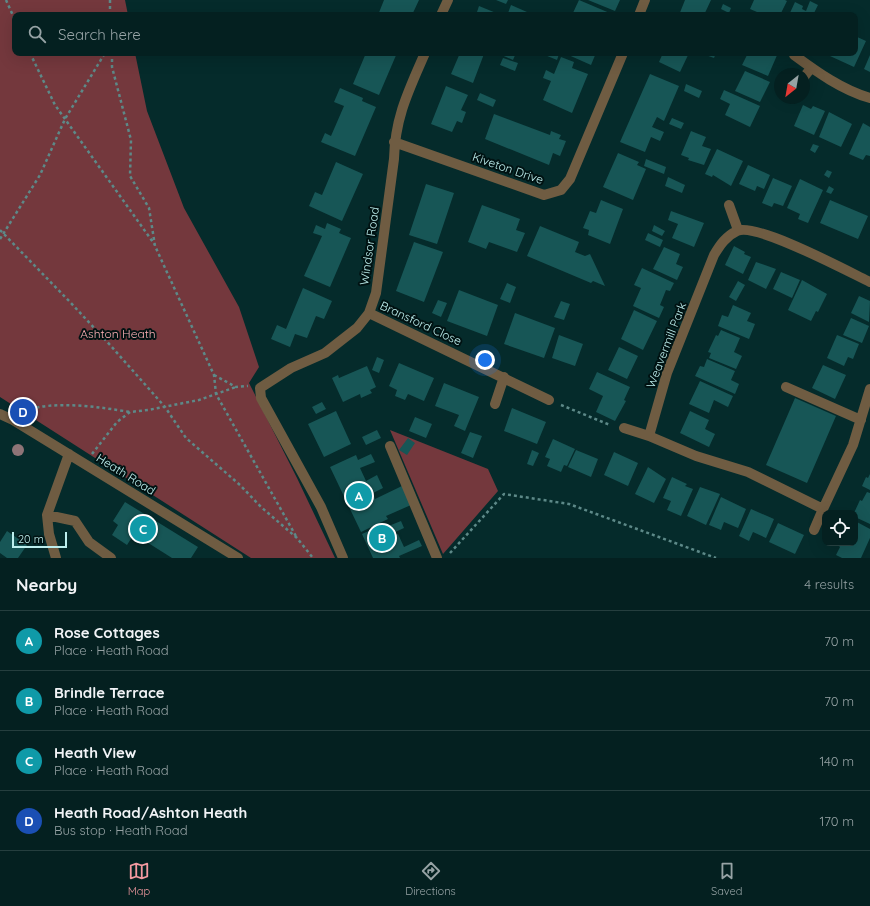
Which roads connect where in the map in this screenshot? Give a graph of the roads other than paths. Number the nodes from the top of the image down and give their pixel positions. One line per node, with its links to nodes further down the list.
1 (448, 0): 3 (street)
2 (646, 0): 4 (street)
3 (442, 12)
4 (640, 12)
5 (424, 56): 10 (street, Windsor Road)
6 (622, 56): 10 (street, Kiveton Drive)
7 (795, 56): 8 (street)
8 (811, 68): 9 (street)
9 (870, 98)
10 (394, 142): 14 (street, Windsor Road)
11 (729, 205): 12 (street)
12 (738, 230): 13 (street); 23 (street, Weavermill Park)
13 (870, 282)
14 (369, 313): 15 (street, Bransford Close); 32 (street, Windsor Road)
15 (504, 377): 18 (street, Bransford Close); 19 (street)
16 (786, 387): 21 (street)
17 (870, 390): 21 (street)
18 (550, 400)
19 (494, 404)
20 (0, 414): 25 (street, Heath Road)
21 (861, 420): 26 (street)
22 (624, 428): 23 (street)
23 (649, 436): 26 (street)
24 (390, 446): 33 (street)
25 (69, 454): 27 (street); 31 (street, Heath Road)
26 (823, 509): 28 (street)
27 (47, 516): 29 (street); 30 (street)
28 (814, 530)
29 (56, 558)
30 (111, 558)
31 (238, 558)
32 (343, 558)
33 (437, 558)

